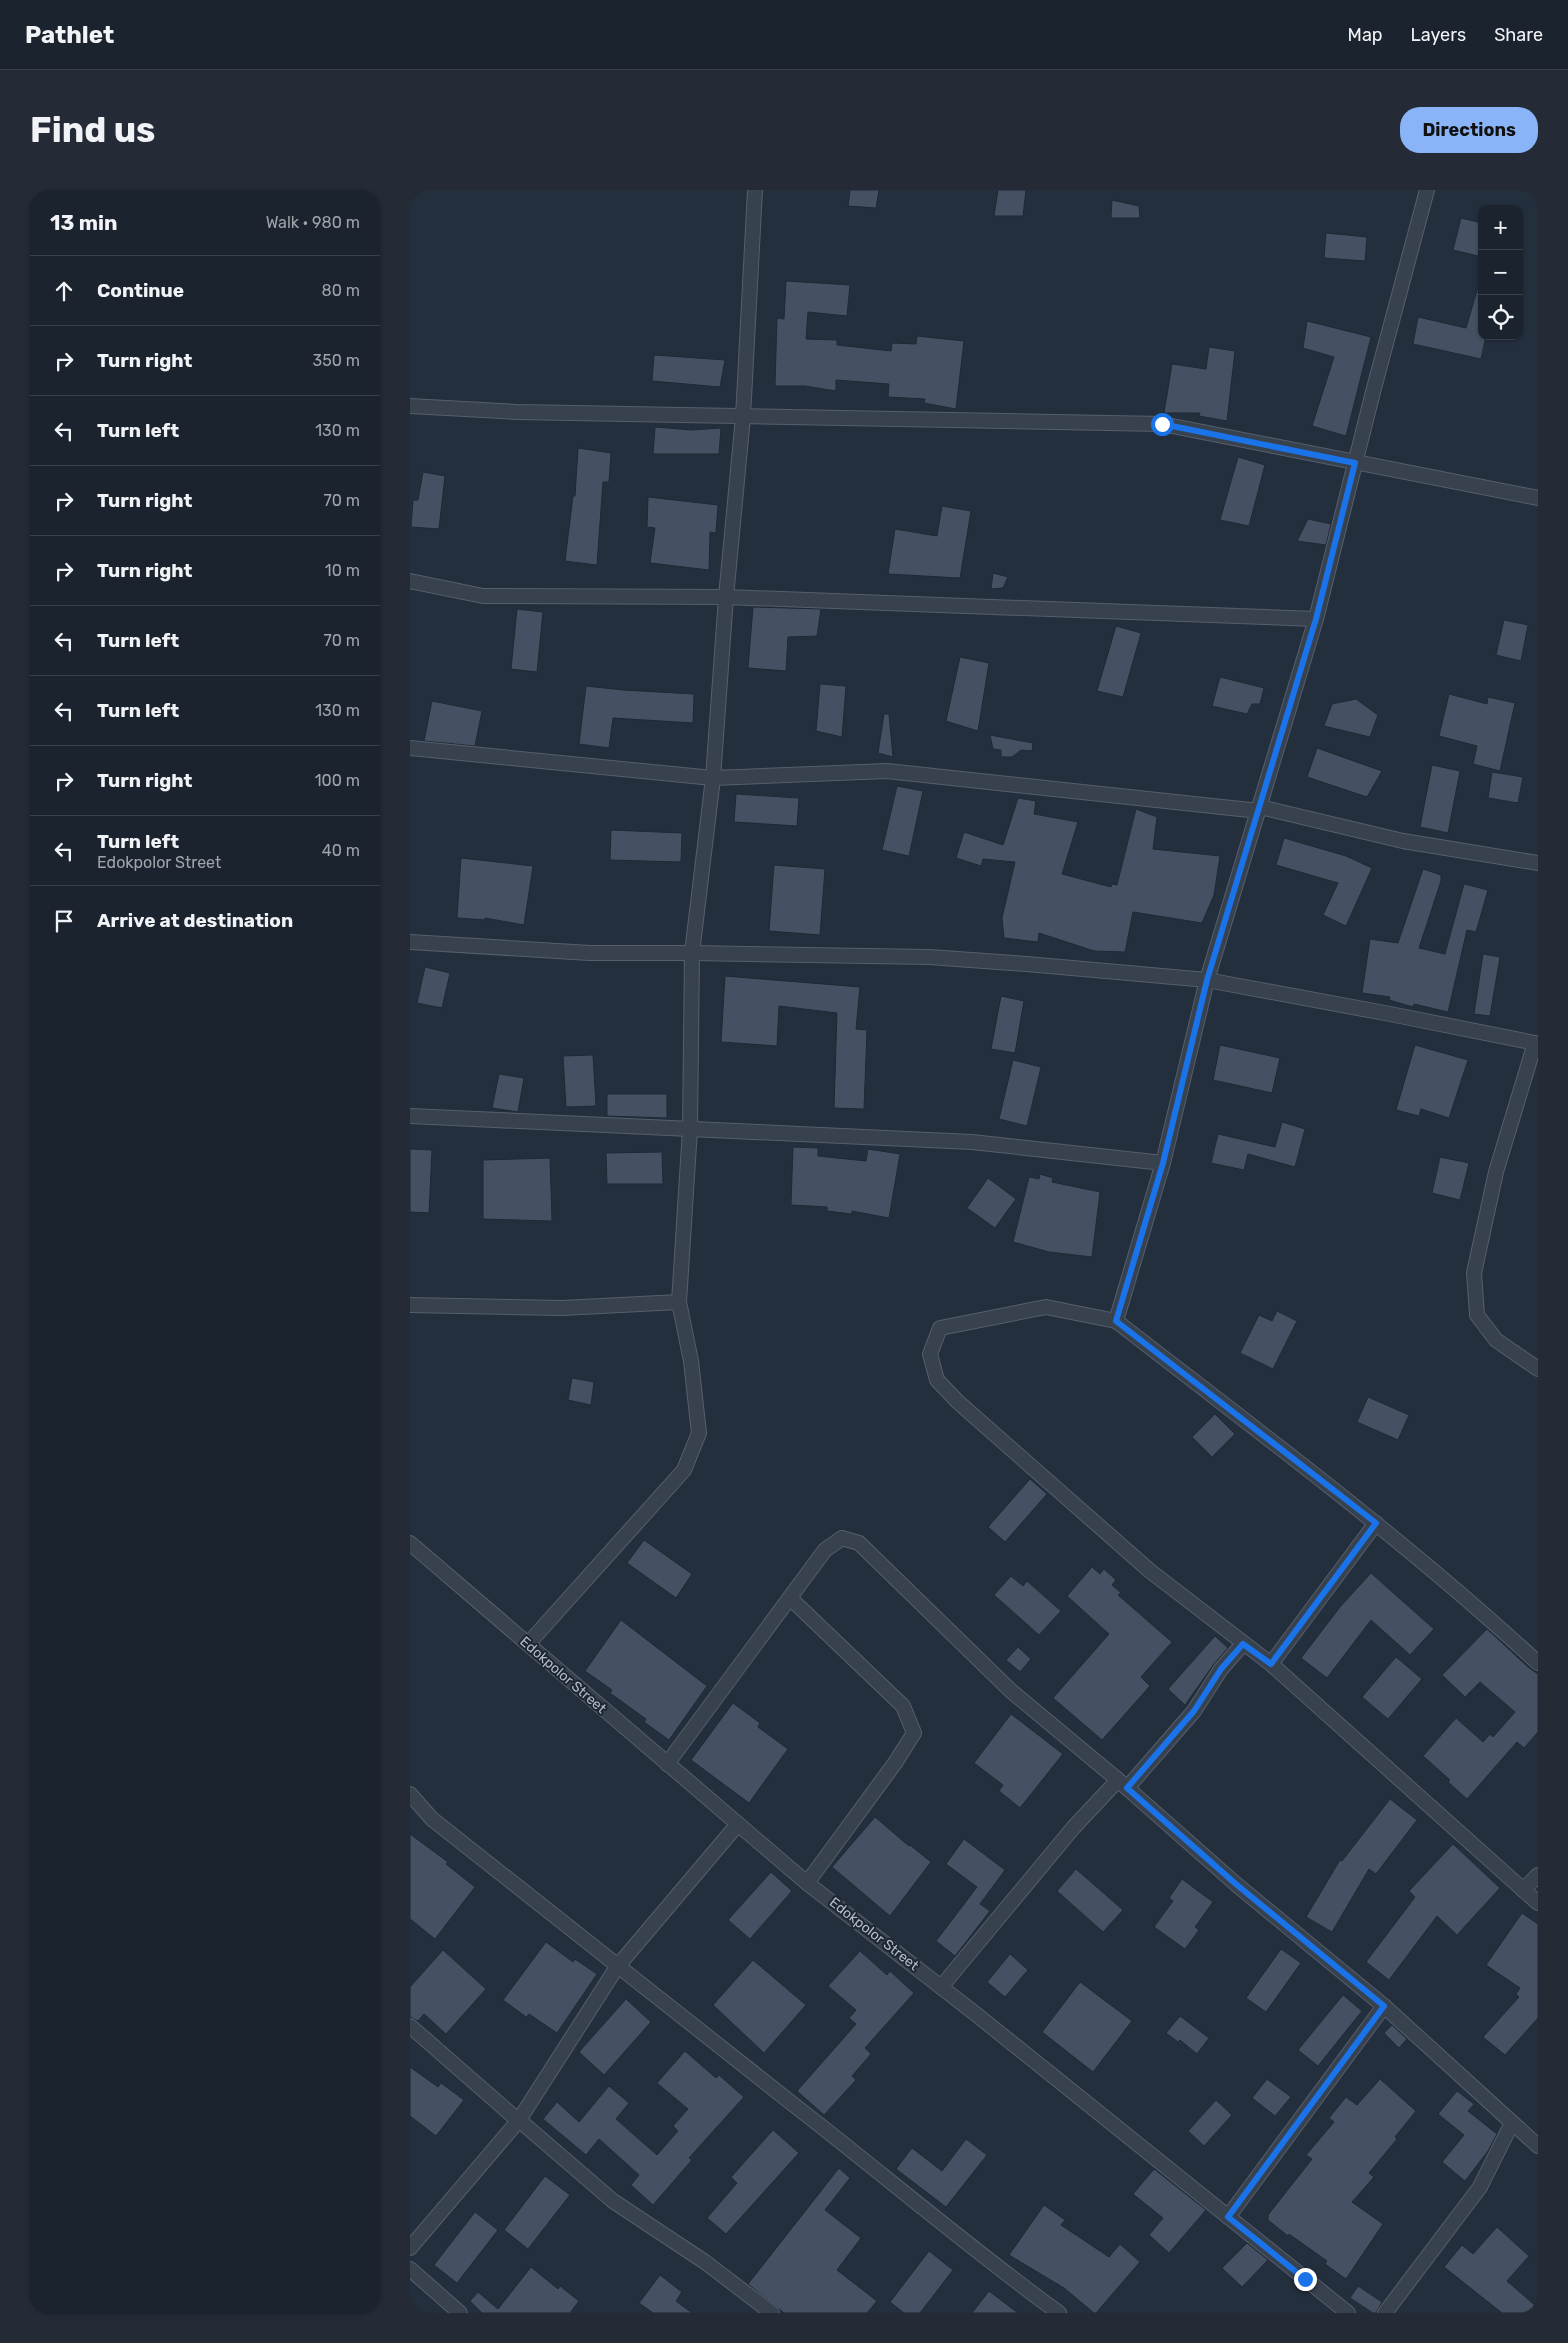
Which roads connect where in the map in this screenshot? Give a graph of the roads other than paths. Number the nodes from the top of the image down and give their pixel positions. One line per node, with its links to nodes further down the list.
1 (755, 190): 4 (street)
2 (1427, 190): 5 (street)
3 (410, 406): 4 (street)
4 (743, 417): 5 (street); 8 (street)
5 (1355, 463): 6 (street); 9 (street)
6 (1538, 498)
7 (410, 581): 8 (street)
8 (726, 597): 9 (street); 11 (street)
9 (1316, 619): 12 (street)
10 (410, 748): 11 (street)
11 (713, 778): 12 (street); 15 (street)
12 (1260, 809): 13 (street); 16 (street)
13 (1538, 863)
14 (410, 942): 15 (street)
15 (692, 953): 16 (street); 19 (street)
16 (1207, 980): 17 (street); 20 (street)
17 (1537, 1043): 24 (street)
18 (410, 1116): 19 (street)
19 (690, 1129): 20 (street); 21 (street)
20 (1163, 1163): 23 (street)
21 (679, 1302): 22 (street); 28 (street)
22 (410, 1305)
23 (1116, 1321): 25 (street); 29 (street)
24 (1538, 1369)
25 (1376, 1523): 30 (street); 31 (street)
26 (410, 1543): 28 (street, Edokpolor Street)
27 (790, 1598): 32 (street); 33 (street); 37 (street)
28 (528, 1644): 32 (street, Edokpolor Street)
29 (1243, 1644): 31 (street); 33 (street)
30 (1538, 1663)
31 (1271, 1664): 38 (street)
32 (667, 1764): 35 (street, Edokpolor Street)
33 (1123, 1784): 41 (street); 42 (street)
34 (410, 1794): 40 (street)
35 (738, 1824): 37 (street, Edokpolor Street); 40 (street)
36 (1538, 1875): 38 (street)
37 (807, 1883): 41 (street, Edokpolor Street)
38 (1523, 1890): 39 (street)
39 (1538, 1903)
40 (617, 1967): 44 (street); 52 (street)
41 (942, 1987): 47 (street, Edokpolor Street)
42 (1384, 2006): 45 (street); 47 (street)
43 (410, 2026): 44 (street)
44 (519, 2120): 48 (street); 51 (street)
45 (1512, 2123): 46 (street); 54 (street)
46 (1538, 2146)
47 (1228, 2217): 53 (street, Edokpolor Street)
48 (410, 2248)
49 (410, 2269): 50 (street)
50 (460, 2313)
51 (772, 2313)
52 (1059, 2313)
53 (1348, 2313)
54 (1386, 2313)

